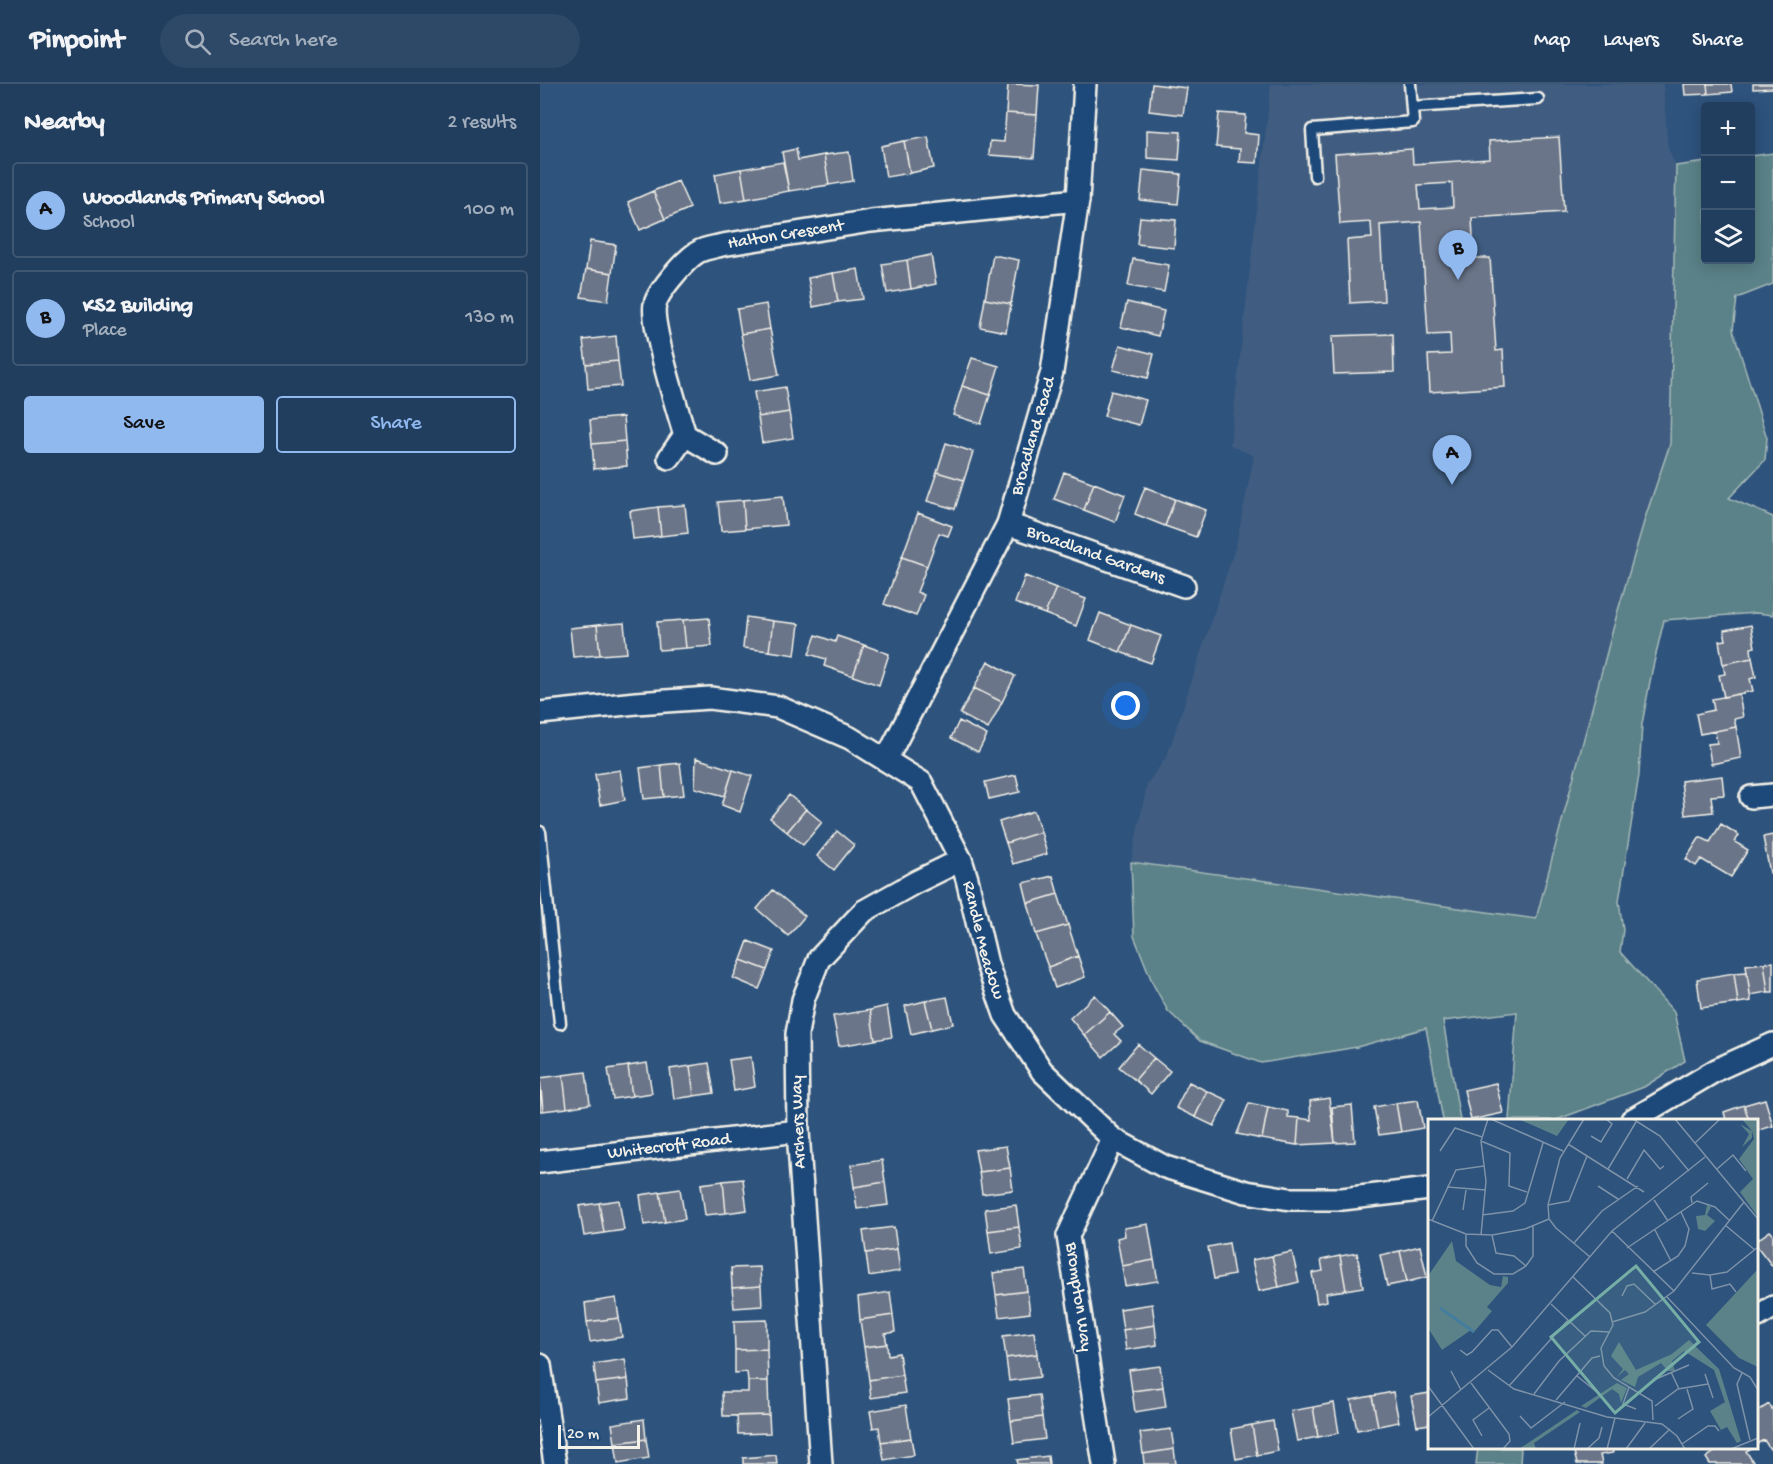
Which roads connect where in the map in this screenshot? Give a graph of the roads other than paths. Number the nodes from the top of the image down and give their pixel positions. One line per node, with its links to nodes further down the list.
1 (1085, 84): 6 (street, Broadland Road)
2 (1410, 84): 4 (lane)
3 (1538, 99): 4 (lane)
4 (1412, 107): 5 (lane)
5 (1315, 176)
6 (1078, 200): 7 (street, Halton Crescent); 10 (street, Broadland Road)
7 (685, 435): 8 (street); 9 (street)
8 (717, 454)
9 (669, 458)
10 (1008, 524): 11 (street, Broadland Gardens); 13 (street, Broadland Road)
11 (1184, 586)
12 (540, 713): 13 (street, Randle Meadow)
13 (886, 760): 17 (street, Randle Meadow)
14 (1773, 795): 15 (street)
15 (1751, 797)
16 (540, 832): 18 (lane)
17 (961, 860): 21 (street, Archers Way); 22 (street, Randle Meadow)
18 (560, 1023)
19 (1773, 1044): 20 (street)
20 (1640, 1119)
21 (798, 1131): 23 (street, Whitecroft Road); 27 (street, Archers Way)
22 (1113, 1139): 24 (street, Randle Meadow); 28 (street, Brompton Way)
23 (540, 1162)
24 (1428, 1189)
25 (540, 1365): 26 (street)
26 (555, 1464)
27 (821, 1464)
28 (1104, 1464)

